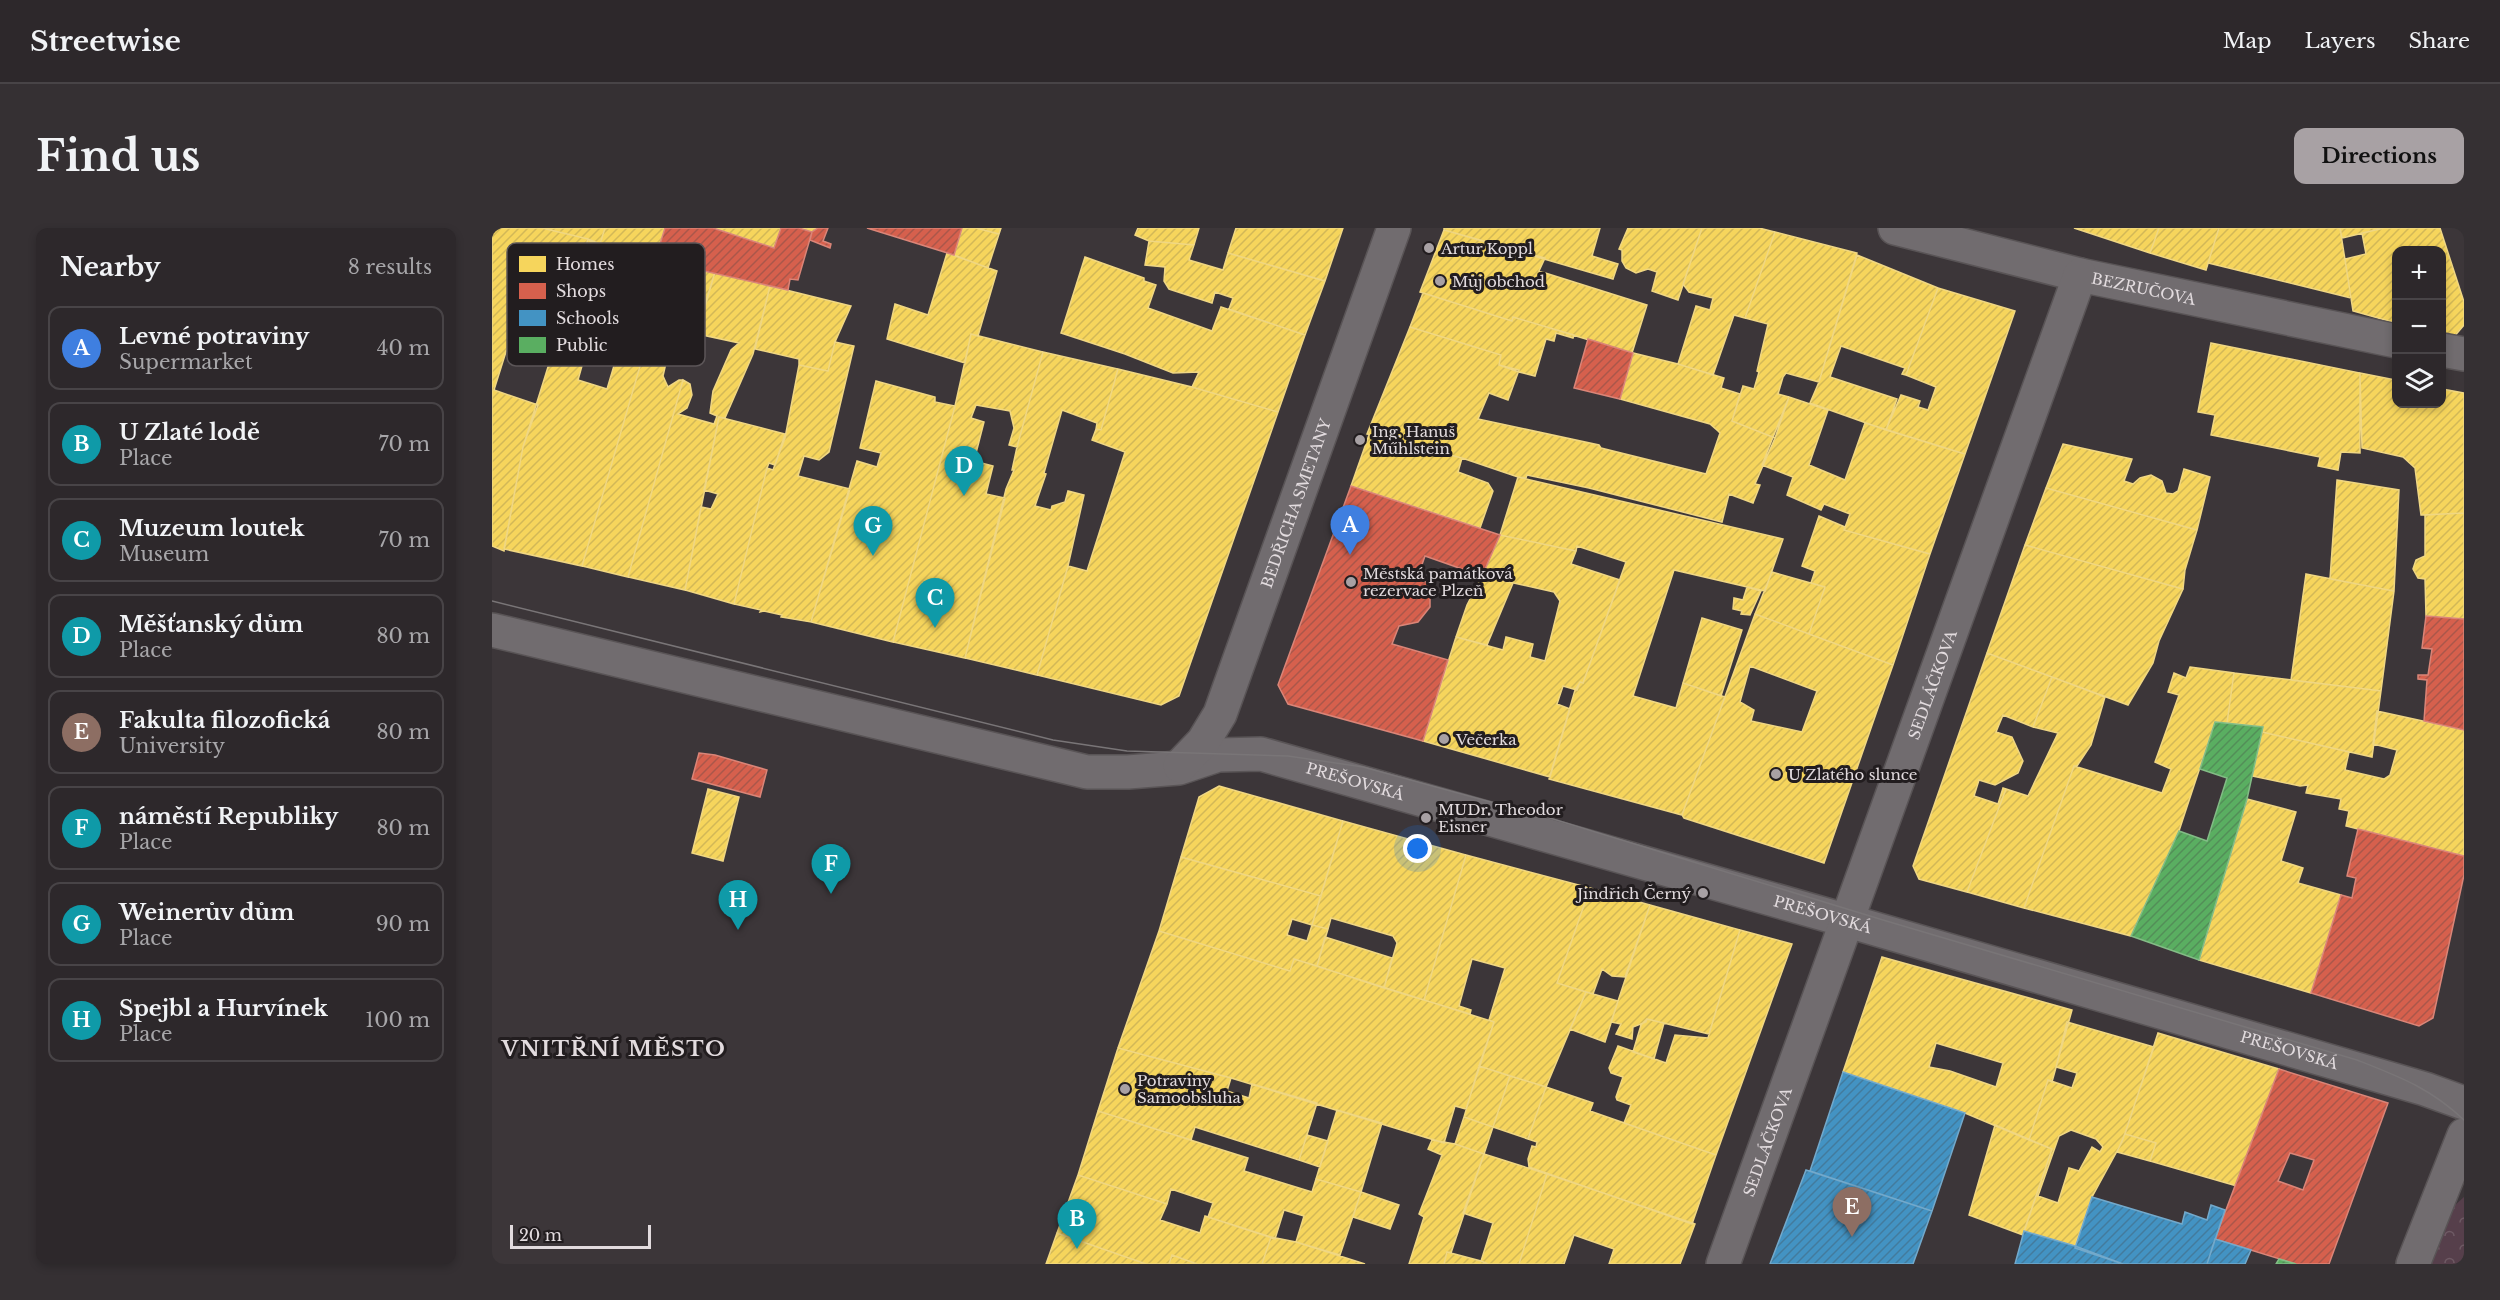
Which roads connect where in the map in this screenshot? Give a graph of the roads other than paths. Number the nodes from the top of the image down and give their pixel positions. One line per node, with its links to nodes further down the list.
1 (1394, 228): 8 (street, BEDŘICHA SMETANY)
2 (1895, 228): 3 (street, BEZRUČOVA)
3 (2080, 275): 4 (street, BEZRUČOVA); 9 (street, SEDLÁČKOVA)
4 (2392, 340)
5 (2446, 351): 6 (street)
6 (2464, 354)
7 (492, 630): 8 (street, PREŠOVSKÁ)
8 (1179, 768): 9 (street, PREŠOVSKÁ)
9 (1848, 921): 10 (street, PREŠOVSKÁ); 12 (street, SEDLÁČKOVA)
10 (2464, 1102)
11 (2464, 1134): 13 (street)
12 (1723, 1264)
13 (2413, 1264)

